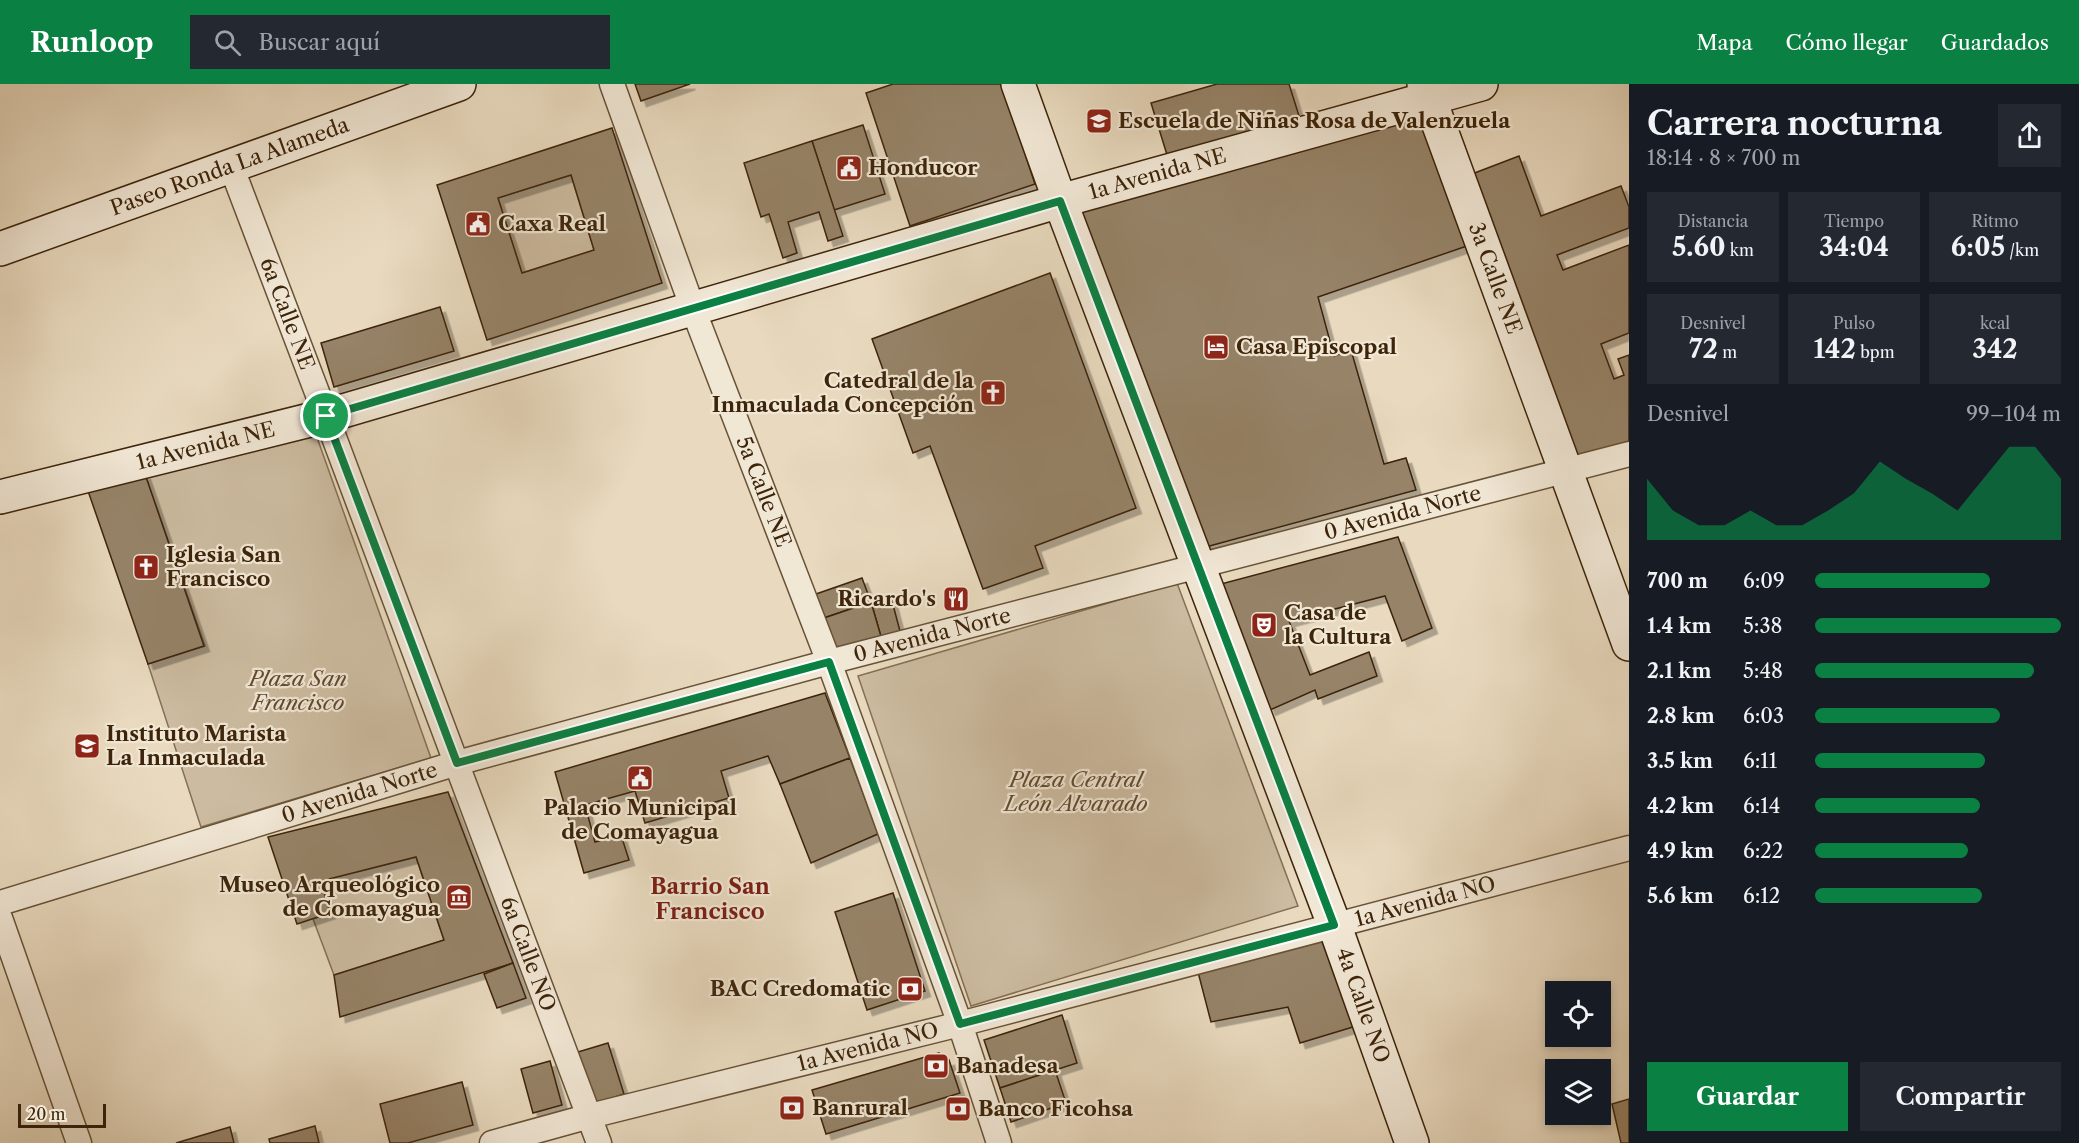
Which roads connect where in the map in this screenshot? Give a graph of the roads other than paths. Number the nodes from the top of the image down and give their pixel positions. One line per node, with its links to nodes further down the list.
1 (459, 84): 6 (street, Paseo Ronda La Alameda)
2 (612, 84): 9 (street, 5a Calle NE)
3 (1018, 84): 7 (street, 4a Calle NO)
4 (1481, 84): 5 (street, 1a Avenida NE)
5 (1427, 91): 7 (street, 1a Avenida NE); 12 (street, 3a Calle NE)
6 (231, 166): 8 (street, Paseo Ronda La Alameda); 10 (street, 6a Calle NE)
7 (1060, 201): 9 (street, 1a Avenida NE); 14 (street, 4a Calle NO)
8 (0, 249)
9 (693, 309): 10 (street, 1a Avenida NE); 16 (street, 5a Calle NE)
10 (326, 416): 13 (street, 1a Avenida NE); 17 (street, 6a Calle NE)
11 (1629, 454): 12 (street, 0 Avenida Norte)
12 (1566, 472): 14 (street, 0 Avenida Norte); 15 (street, 3a Calle NE)
13 (0, 497)
14 (1198, 565): 16 (street, 0 Avenida Norte); 21 (street, 4a Calle NO)
15 (1629, 644)
16 (829, 662): 17 (street, 0 Avenida Norte); 22 (street, 5a Calle NE)
17 (457, 763): 19 (street, 0 Avenida Norte); 23 (street, 6a Calle NO)
18 (1629, 848): 21 (street, 1a Avenida NO)
19 (0, 903)
20 (0, 918): 24 (street)
21 (1334, 925): 22 (street, 1a Avenida NO); 28 (street, 4a Calle NO)
22 (960, 1024): 23 (street, 1a Avenida NO); 27 (street, 5a Calle NE)
23 (590, 1116): 25 (street, 1a Avenida NO); 26 (street, 6a Calle NO)
24 (79, 1143)
25 (492, 1143)
26 (599, 1143)
27 (999, 1143)
28 (1412, 1143)

